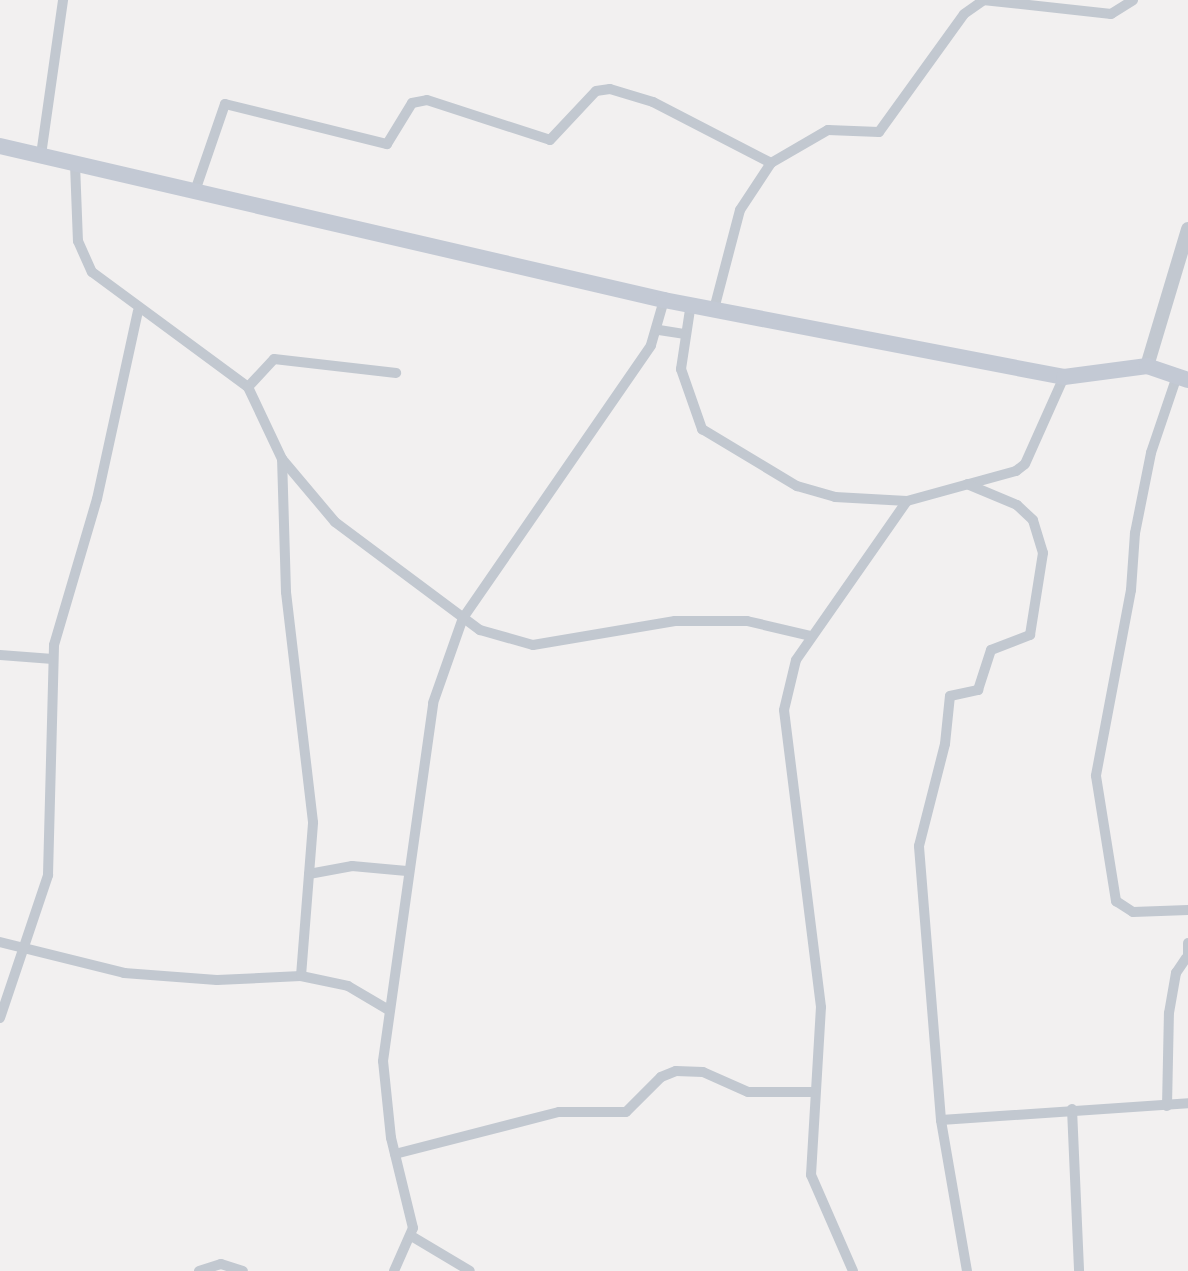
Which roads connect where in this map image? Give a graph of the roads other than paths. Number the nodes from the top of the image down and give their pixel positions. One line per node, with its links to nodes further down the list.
1 (63, 0): 5 (street)
2 (984, 0): 3 (street); 6 (street)
3 (1133, 0)
4 (0, 146): 5 (main road)
5 (41, 155): 7 (main road)
6 (771, 163): 8 (street); 12 (street)
7 (75, 164): 8 (main road); 13 (street)
8 (195, 191): 10 (main road)
9 (1188, 229): 16 (street)
10 (664, 300): 11 (main road); 14 (street)
11 (691, 303): 12 (main road); 15 (street)
12 (714, 309): 18 (main road)
13 (138, 311): 20 (street); 27 (street)
14 (659, 330): 15 (street); 24 (street)
15 (684, 334): 23 (street)
16 (1147, 366): 18 (main road); 19 (main road)
17 (396, 373): 20 (street)
18 (1064, 377): 22 (street)
19 (1183, 378): 30 (street)
20 (248, 387): 21 (street)
21 (282, 459): 24 (street); 29 (street)
22 (967, 484): 23 (street); 42 (street)
23 (907, 501): 25 (street)
24 (463, 618): 25 (street); 28 (street)
25 (811, 636): 38 (street)
26 (0, 655): 27 (street)
27 (53, 659): 33 (street)
28 (407, 871): 29 (street); 36 (street)
29 (309, 874): 35 (street)
30 (1188, 910)
31 (0, 942): 33 (street)
32 (1188, 943): 34 (street)
33 (22, 951): 35 (street); 37 (street)
34 (1187, 958): 40 (street)
35 (301, 976): 36 (street)
36 (387, 1009): 43 (street)
37 (0, 1018)
38 (813, 1092): 43 (street); 49 (street)
39 (1188, 1103): 40 (street)
40 (1167, 1106): 41 (street)
41 (1072, 1109): 42 (street); 51 (street)
42 (941, 1120): 50 (street)
43 (396, 1154): 44 (street)
44 (413, 1237): 47 (street); 48 (street)
45 (199, 1271): 46 (street)
46 (243, 1271)
47 (394, 1271)
48 (470, 1271)
49 (853, 1271)
50 (967, 1271)
51 (1079, 1271)

